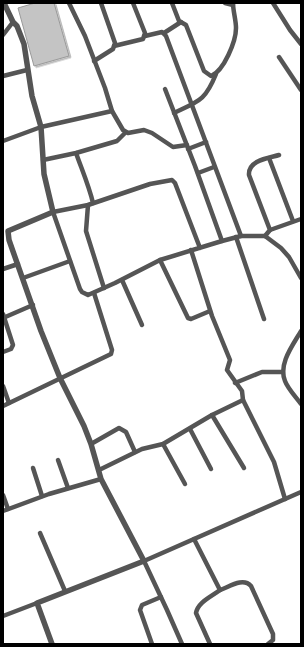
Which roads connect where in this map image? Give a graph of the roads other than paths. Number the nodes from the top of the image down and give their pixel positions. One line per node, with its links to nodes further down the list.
1 (4, 3): 9 (street)
2 (69, 3): 17 (street)
3 (101, 3): 15 (street)
4 (133, 3): 13 (street)
5 (172, 3): 10 (street)
6 (224, 3): 8 (street)
7 (273, 3): 14 (street)
8 (233, 4): 19 (street)
9 (13, 22): 12 (street); 18 (street)
10 (181, 22): 11 (street); 19 (street)
11 (164, 33): 13 (street); 23 (street)
12 (3, 35)
13 (145, 36): 15 (street)
14 (301, 44)
15 (114, 46): 17 (street)
16 (279, 57): 22 (street)
17 (94, 61): 24 (street)
18 (27, 70): 20 (street); 26 (street)
19 (216, 74): 23 (street)
20 (3, 76)
21 (165, 89): 25 (street)
22 (301, 90)
23 (192, 105): 25 (street); 29 (street)
24 (112, 111): 26 (street); 27 (street)
25 (174, 113): 30 (street)
26 (41, 127): 28 (street); 34 (street)
27 (125, 133): 30 (street); 31 (street)
28 (3, 141)
29 (206, 142): 30 (street); 35 (street)
30 (188, 147): 36 (street)
31 (76, 153): 34 (street); 37 (street)
32 (279, 155): 33 (street)
33 (269, 158): 41 (street); 42 (street)
34 (44, 160): 39 (street)
35 (214, 167): 36 (street); 45 (street)
36 (198, 173): 46 (street)
37 (93, 203): 38 (street); 47 (street)
38 (88, 205): 39 (street); 56 (street)
39 (53, 212): 43 (street); 50 (street)
40 (301, 219): 41 (street)
41 (293, 221): 42 (street)
42 (270, 230): 44 (street)
43 (5, 232): 51 (street)
44 (265, 236): 45 (street); 54 (street)
45 (239, 237): 46 (street); 61 (street)
46 (222, 241): 47 (street)
47 (200, 248): 48 (street)
48 (191, 250): 49 (street); 59 (street)
49 (160, 260): 55 (street); 59 (street)
50 (70, 261): 53 (street); 57 (street)
51 (18, 264): 52 (street); 53 (street)
52 (3, 269)
53 (23, 278): 58 (street)
54 (301, 278)
55 (122, 280): 56 (street); 62 (street)
56 (104, 288): 57 (street)
57 (94, 293): 66 (street)
58 (33, 306): 60 (street); 66 (street)
59 (210, 311): 67 (street)
60 (3, 316): 64 (street)
61 (264, 319)
62 (142, 325)
63 (301, 331): 65 (street)
64 (3, 352)
65 (282, 372): 67 (street); 71 (street)
66 (60, 378): 70 (street); 75 (street)
67 (235, 382): 69 (street)
68 (3, 386): 70 (street)
69 (243, 400): 73 (street); 89 (street)
70 (9, 403): 72 (street)
71 (301, 404)
72 (3, 406)
73 (212, 416): 74 (street); 80 (street)
74 (190, 429): 76 (street); 81 (street)
75 (91, 444): 77 (street); 82 (street)
76 (163, 444): 77 (street); 84 (street)
77 (135, 452): 82 (street)
78 (58, 460): 85 (street)
79 (33, 468): 88 (street)
80 (244, 468)
81 (211, 469)
82 (99, 470): 83 (street)
83 (101, 479): 85 (street); 94 (street)
84 (185, 484)
85 (68, 488): 88 (street)
86 (301, 492): 89 (street)
87 (3, 495): 90 (street)
88 (42, 496): 90 (street)
89 (285, 499): 93 (street)
90 (8, 509): 91 (street)
91 (3, 511)
92 (40, 533): 96 (street)
93 (194, 539): 94 (street); 95 (street)
94 (144, 561): 96 (street); 97 (street)
95 (220, 590): 103 (street); 104 (street)
96 (65, 591): 98 (street)
97 (161, 598): 101 (street); 102 (street)
98 (37, 602): 99 (street); 100 (street)
99 (3, 616)
100 (52, 644)
101 (152, 644)
102 (182, 644)
103 (210, 644)
104 (268, 644)

